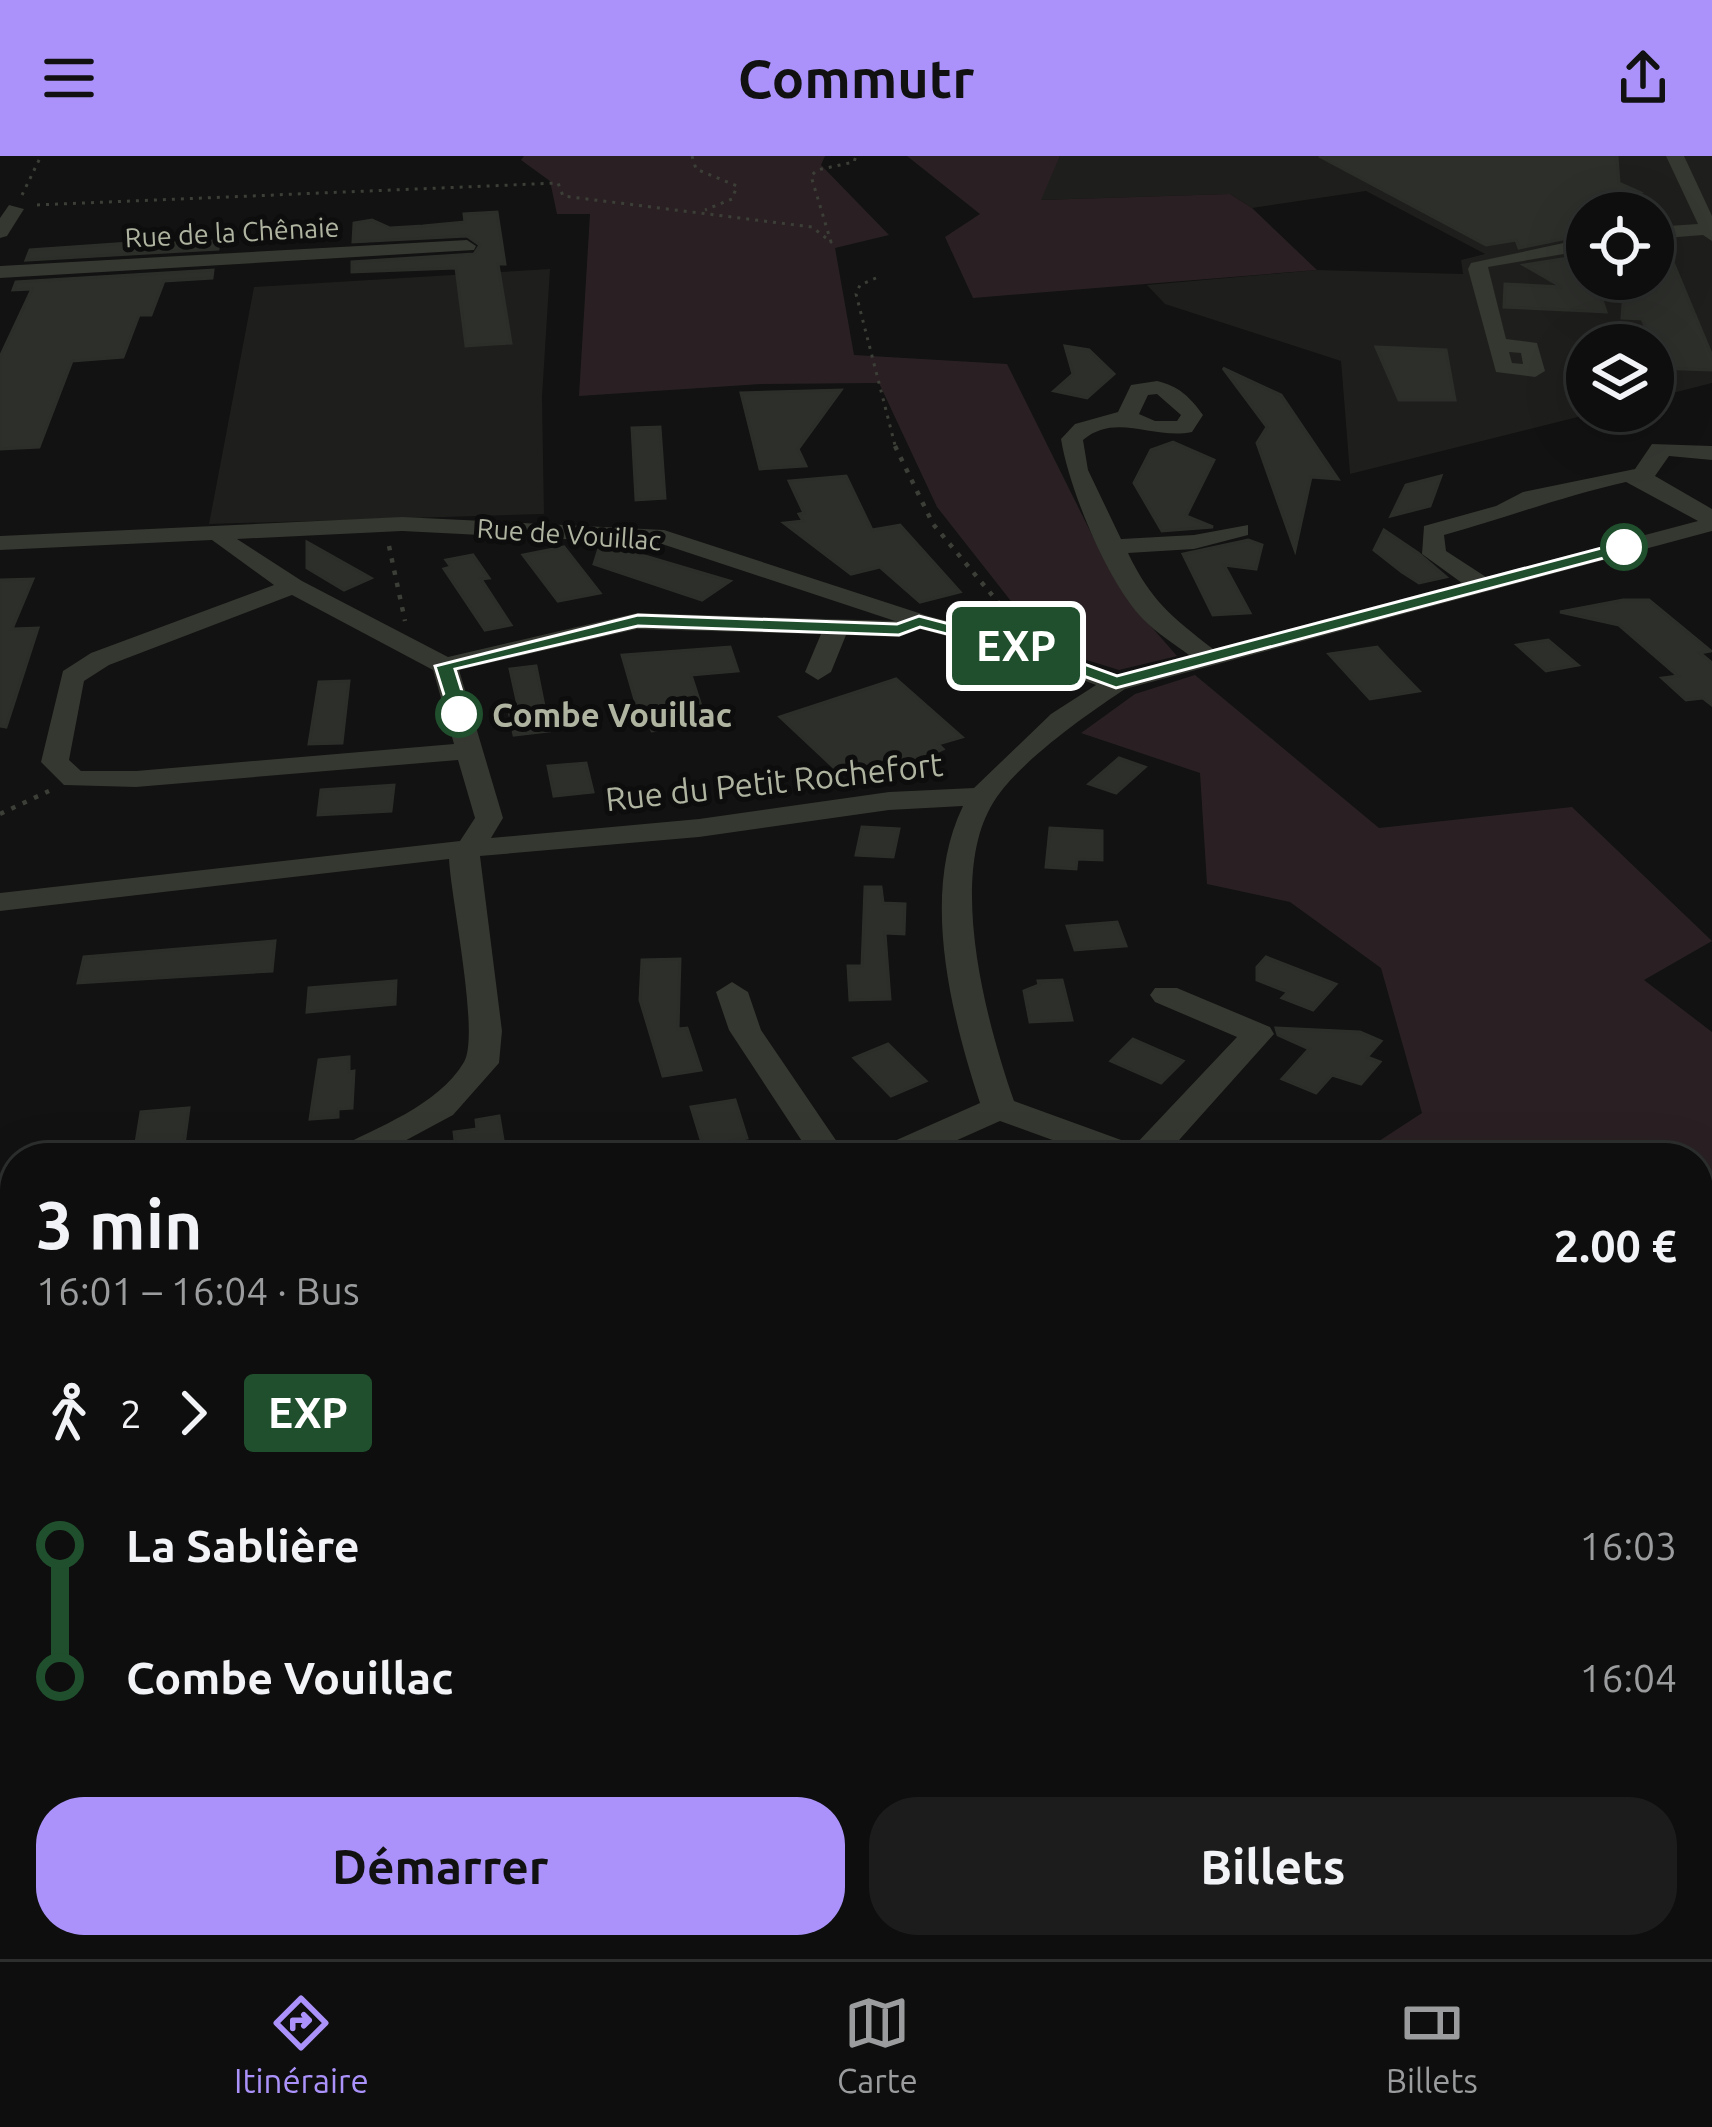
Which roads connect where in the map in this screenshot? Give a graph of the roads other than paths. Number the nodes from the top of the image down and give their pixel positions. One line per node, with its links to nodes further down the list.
1 (1675, 156): 2 (street)
2 (1690, 189): 3 (street); 7 (street)
3 (1712, 189)
4 (16, 207): 5 (street)
5 (0, 232)
6 (1674, 232): 7 (street)
7 (1711, 232)
8 (467, 246): 10 (street, Rue de la Chênaie)
9 (1566, 248): 13 (street)
10 (262, 258): 11 (street, Rue de la Chênaie); 12 (street)
11 (0, 272)
12 (262, 280)
13 (1498, 345)
14 (1127, 416): 21 (street)
15 (1712, 453): 16 (street)
16 (1640, 477): 17 (street); 23 (street)
17 (1712, 521): 23 (street, Rue du Petit Rochefort)
18 (1240, 530): 21 (street)
19 (221, 532): 20 (street, Rue de Vouillac); 22 (street); 24 (street, Rue de Vouillac)
20 (0, 542)
21 (1116, 546): 26 (street)
22 (293, 586): 27 (street); 30 (street)
23 (1483, 586): 26 (street, Rue du Petit Rochefort)
24 (919, 621): 25 (street); 29 (street, Rue de Vouillac)
25 (836, 628): 27 (street); 28 (street)
26 (1210, 659): 29 (street, Rue du Petit Rochefort)
27 (445, 666): 30 (street)
28 (818, 672)
29 (1116, 682): 31 (street, Rue du Petit Rochefort)
30 (470, 751): 32 (street)
31 (982, 796): 32 (street, Rue du Petit Rochefort); 36 (street)
32 (471, 850): 33 (street, Rue du Petit Rochefort); 37 (street)
33 (0, 902)
34 (732, 992): 38 (street)
35 (1166, 995): 41 (street)
36 (999, 1108): 39 (street); 40 (street)
37 (374, 1143)
38 (821, 1143)
39 (920, 1143)
40 (1098, 1143)
41 (1154, 1143)

